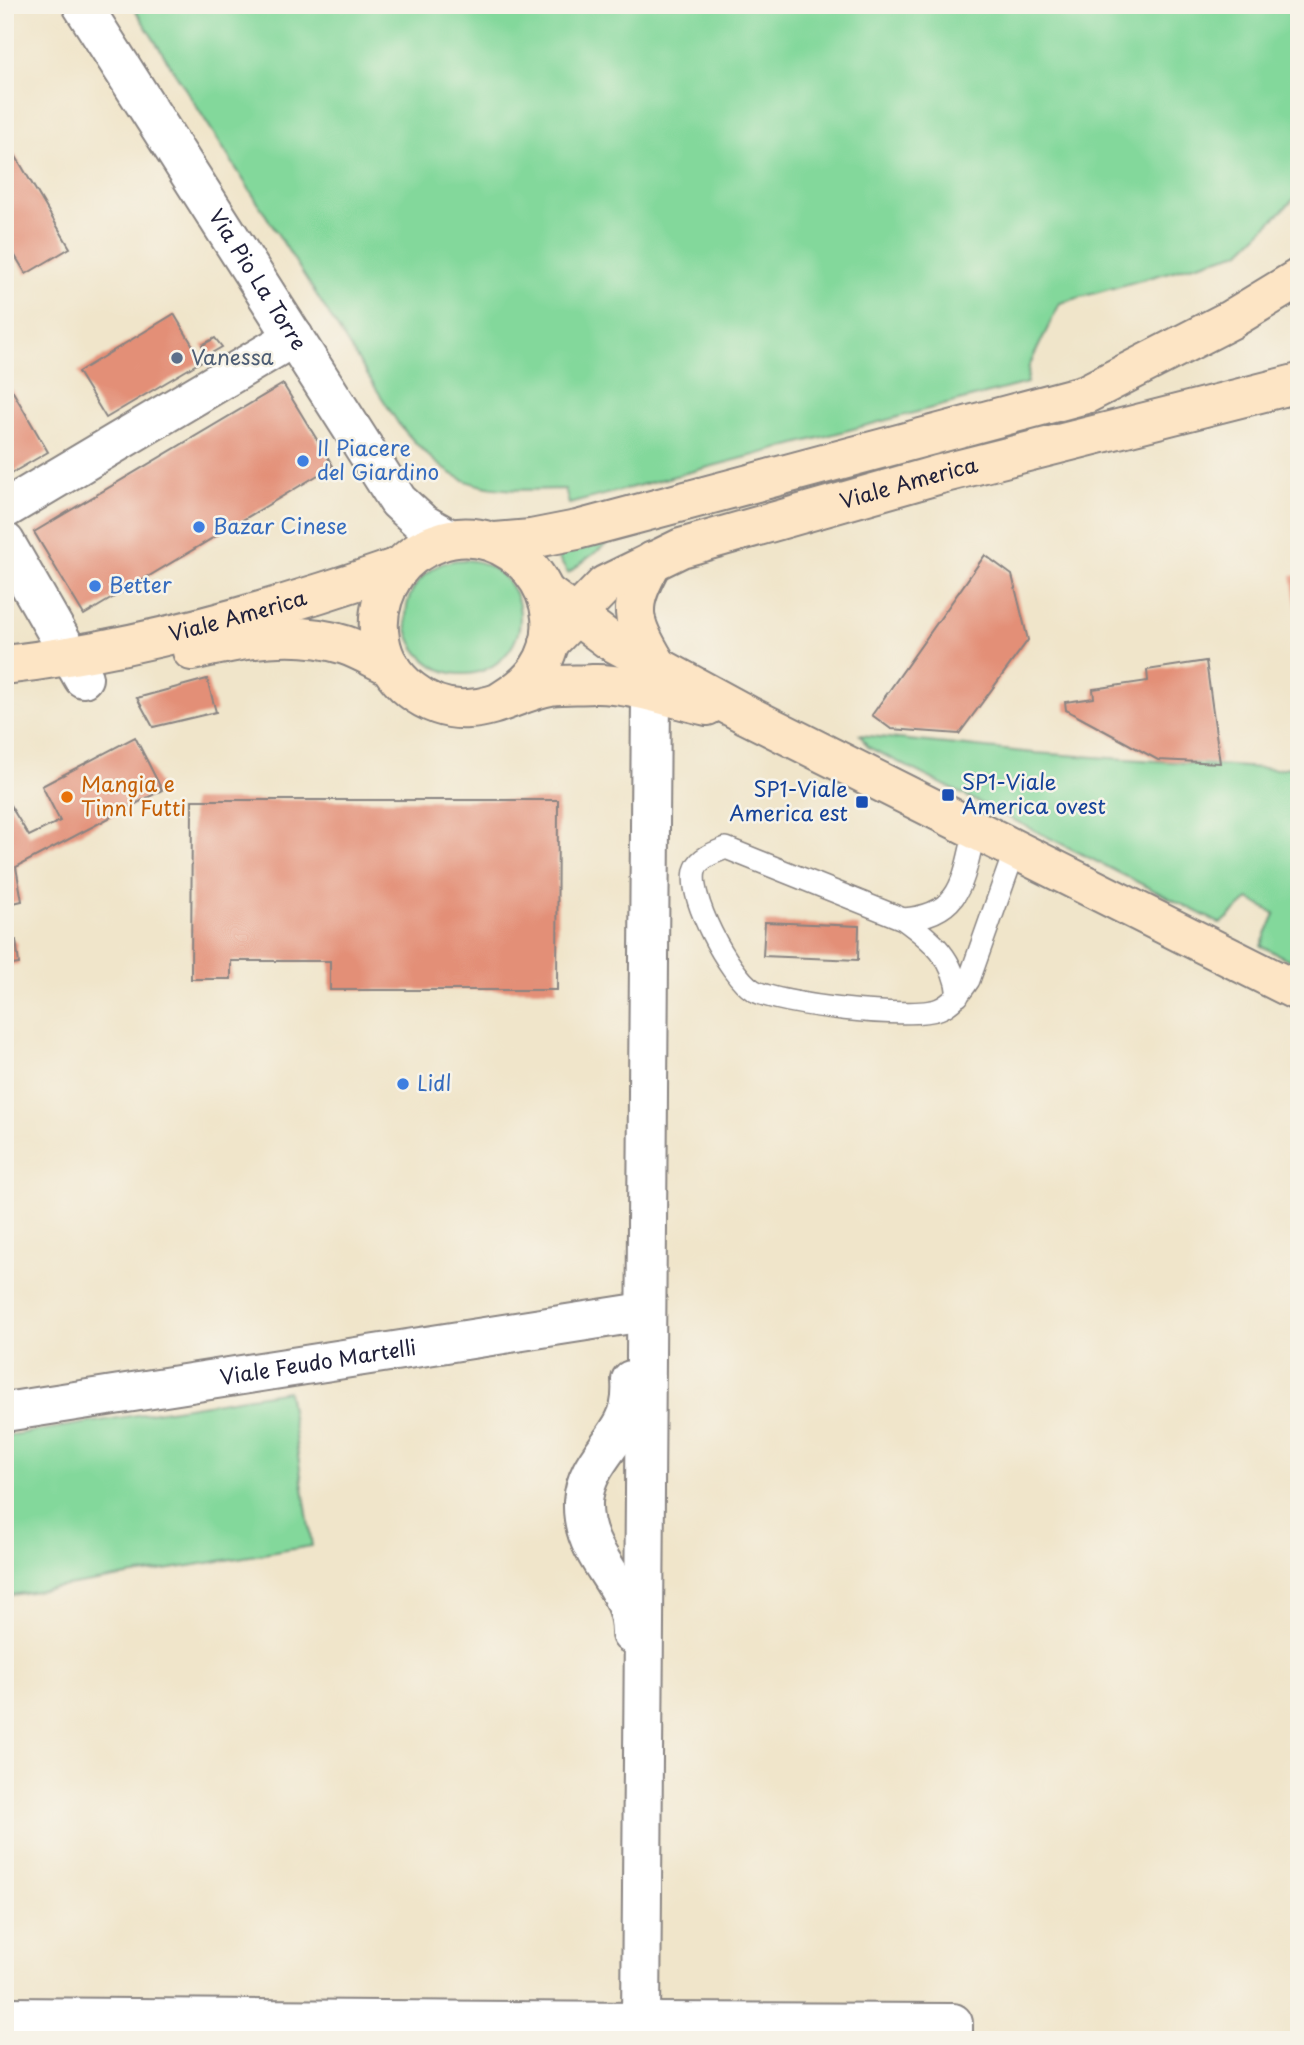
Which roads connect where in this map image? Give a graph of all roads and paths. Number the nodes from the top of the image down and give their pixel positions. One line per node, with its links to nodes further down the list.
1 (82, 5): 3 (street, Via Pio La Torre)
2 (1299, 278): 8 (main road, Viale America)
3 (294, 337): 5 (street); 6 (street, Via Pio La Torre)
4 (1299, 383): 9 (main road, Viale America)
5 (5, 509)
6 (449, 538): 8 (main road); 10 (main road)
7 (5, 541): 14 (street)
8 (495, 542): 11 (main road)
9 (653, 561): 11 (main road, Viale America); 15 (main road)
10 (401, 566): 13 (main road); 14 (main road, Viale America)
11 (556, 617): 15 (main road); 17 (main road)
12 (5, 665): 14 (main road, Viale America)
13 (390, 666): 14 (main road, Viale America); 17 (main road)
14 (77, 668): 16 (main road, Viale America)
15 (645, 682): 17 (main road); 18 (main road); 23 (street); 26 (street)
16 (5, 689)
17 (498, 703)
18 (975, 830): 19 (main road); 20 (lane)
19 (1015, 850): 21 (main road); 22 (lane)
20 (903, 919): 22 (lane); 22 (lane)
21 (1299, 992)
22 (958, 996)
23 (631, 1314): 24 (street, Viale Feudo Martelli); 26 (street)
24 (5, 1412)
25 (5, 2017): 26 (street)
26 (633, 2022): 27 (street)
27 (953, 2040)

